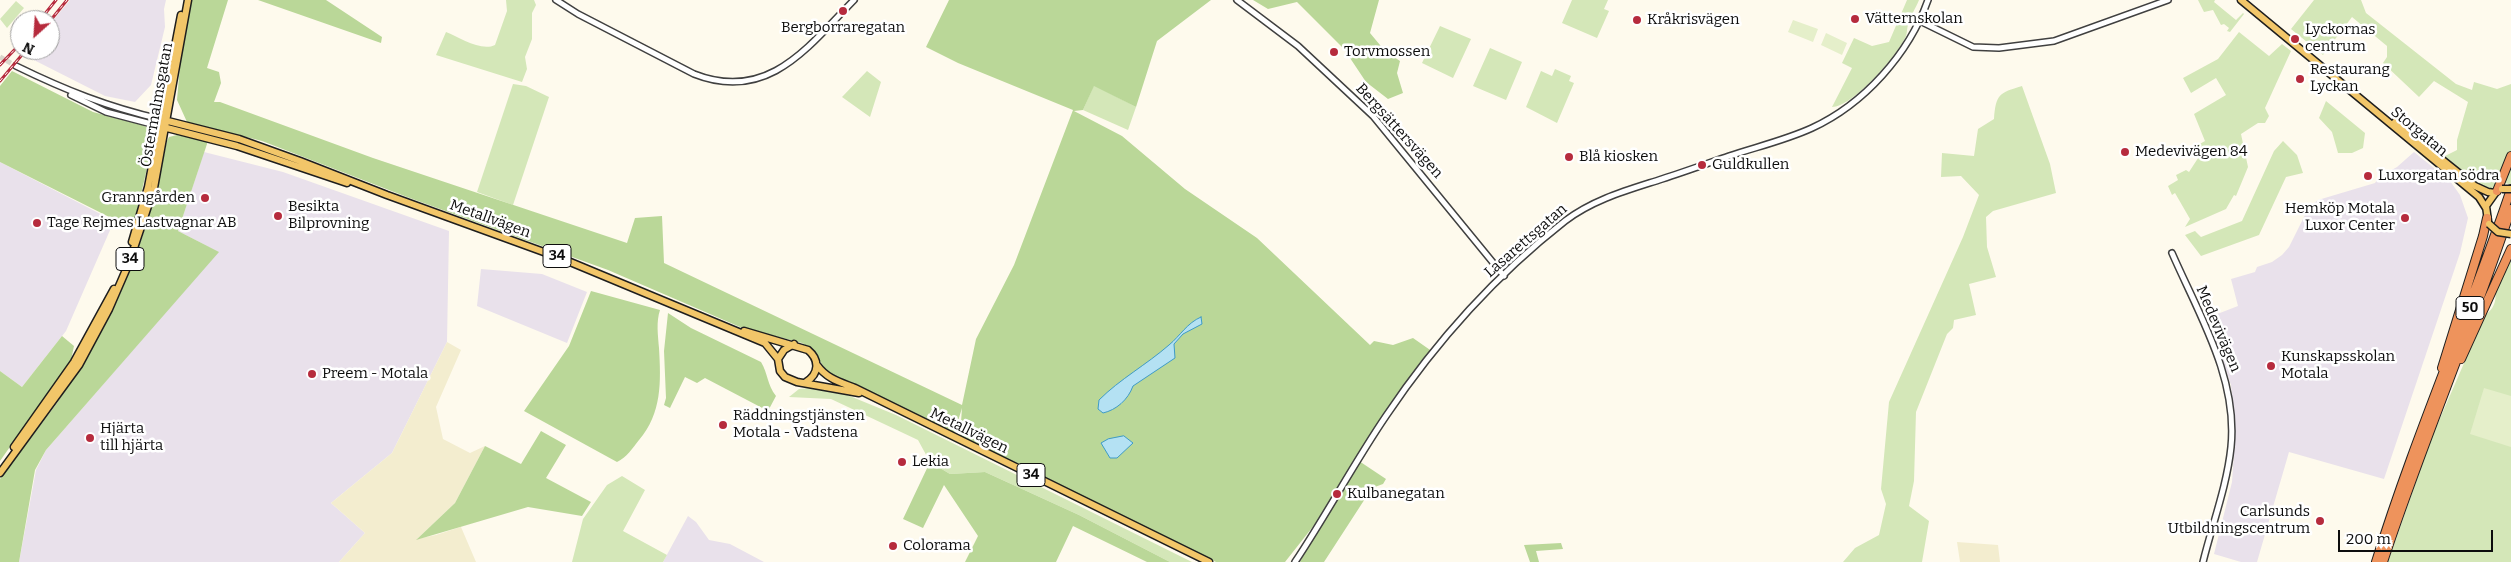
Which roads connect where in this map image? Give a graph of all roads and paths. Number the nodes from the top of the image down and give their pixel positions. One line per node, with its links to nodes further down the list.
1 (184, 0): 13 (main road, Östermalmsgatan)
2 (188, 0): 13 (main road, Östermalmsgatan)
3 (556, 0): 4 (street)
4 (854, 0)
5 (1237, 0): 25 (street, Bergsättersvägen)
6 (1928, 0): 10 (street, Lasarettsgatan)
7 (2168, 0): 10 (street)
8 (2240, 0): 19 (main road, Storgatan)
9 (2247, 0): 17 (main road, Storgatan)
10 (1920, 20): 25 (street, Lasarettsgatan)
11 (16, 66): 12 (street)
12 (62, 89): 13 (street); 14 (street)
13 (164, 120): 14 (main road, Östermalmsgatan / 34); 18 (main road, Metallvägen / 34)
14 (162, 127): 18 (main road, Metallvägen / 34); 34 (main road, Östermalmsgatan / 34); 35 (main road, Östermalmsgatan / 34)
15 (2511, 156): 17 (highway)
16 (2511, 189): 17 (main road, bridge); 33 (highway, 50)
17 (2498, 191): 19 (main road)
18 (386, 195): 26 (main road, Metallvägen / 34)
19 (2486, 208): 21 (main road)
20 (2511, 209): 31 (highway, 50)
21 (2488, 221): 22 (main road, bridge); 33 (highway)
22 (2511, 234)
23 (2511, 250): 31 (highway)
24 (2172, 254): 40 (street, Medevivägen)
25 (1504, 276): 39 (street, Lasarettsgatan)
26 (724, 326): 27 (main road, Metallvägen / 34); 28 (main road, Metallvägen / 34)
27 (794, 344): 28 (main road); 29 (main road, 34)
28 (778, 359): 30 (main road, 34)
29 (817, 365): 30 (main road); 32 (main road, Metallvägen / 34)
30 (806, 382): 32 (main road, Metallvägen / 34)
31 (2448, 382): 42 (highway, 50)
32 (874, 398): 36 (main road, Metallvägen / 34)
33 (2424, 425): 41 (highway, 50)
34 (0, 466)
35 (0, 473)
36 (1188, 553): 37 (main road, Metallvägen / 34); 38 (main road, Metallvägen / 34)
37 (1204, 562)
38 (1209, 562)
39 (1296, 562)
40 (2203, 562)
41 (2376, 562)
42 (2383, 562)

